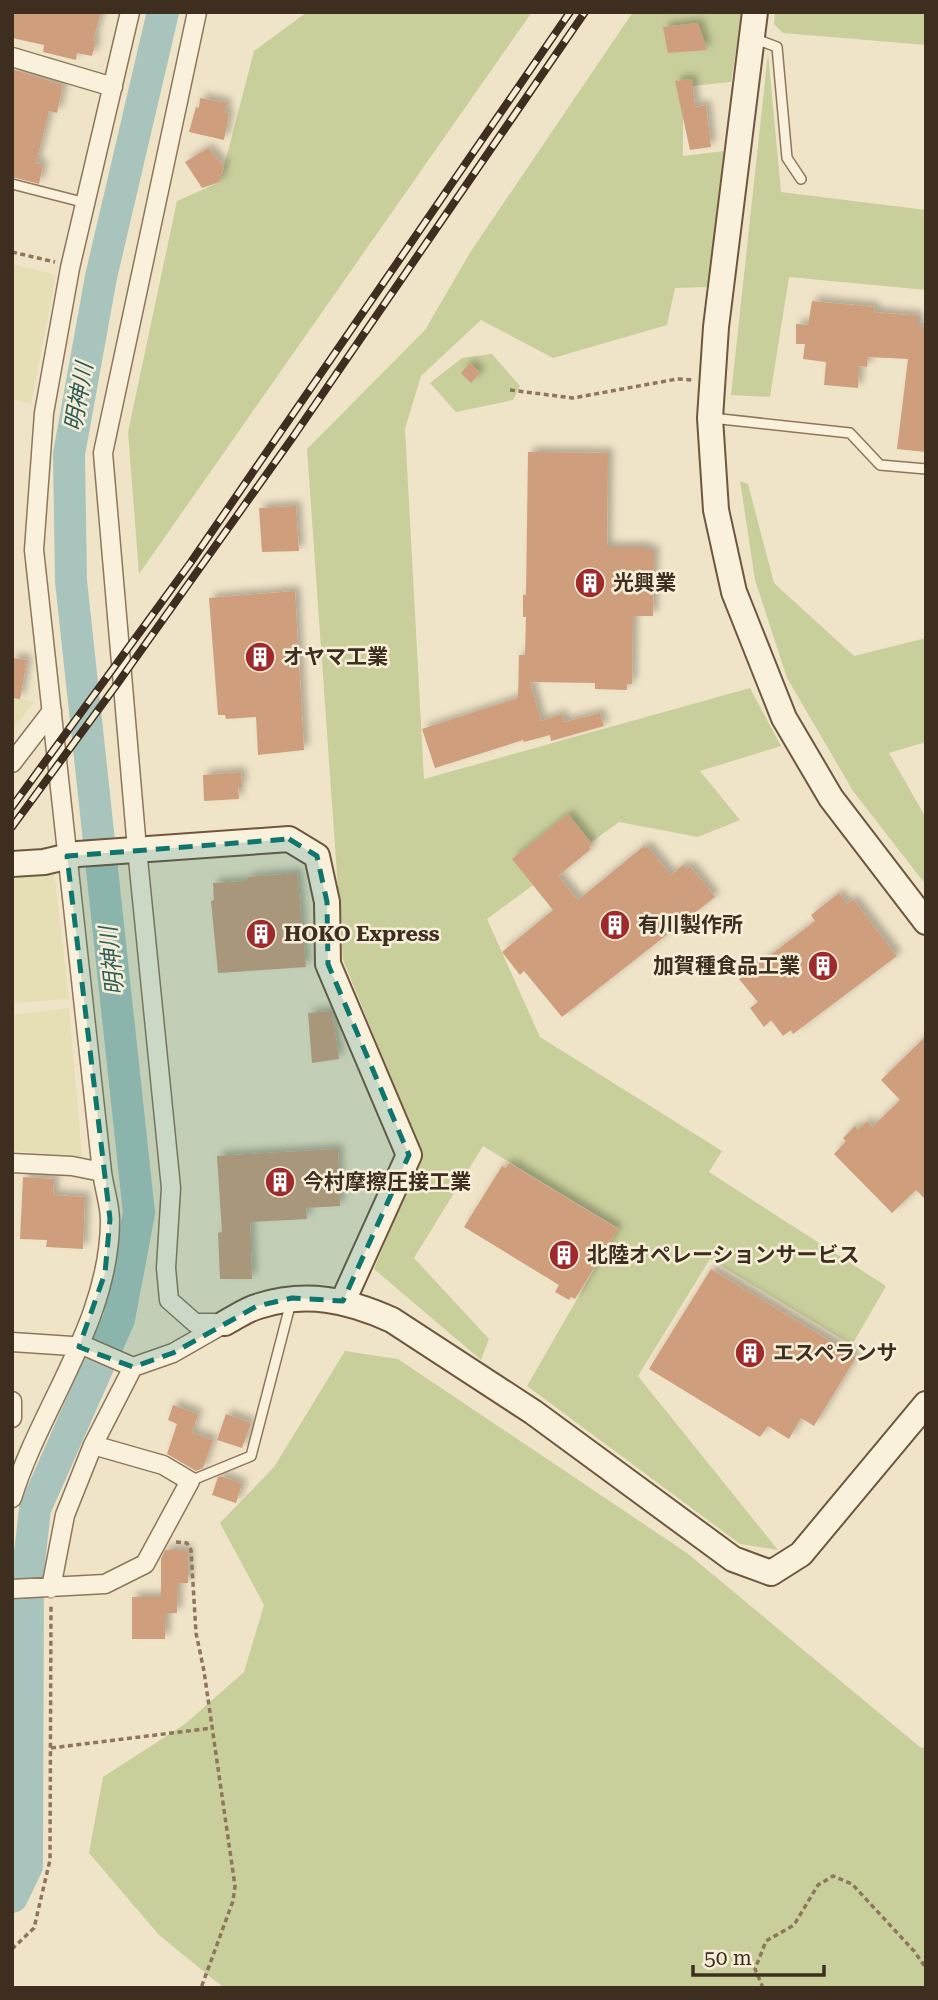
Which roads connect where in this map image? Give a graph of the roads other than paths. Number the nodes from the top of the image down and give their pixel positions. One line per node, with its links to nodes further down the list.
1 (130, 12): 6 (street)
2 (197, 12): 14 (street)
3 (755, 12): 4 (street)
4 (752, 37): 7 (lane); 10 (street)
5 (12, 57): 6 (street)
6 (113, 87): 9 (street)
7 (801, 179)
8 (12, 184): 9 (lane)
9 (86, 202): 12 (street)
10 (710, 418): 11 (lane); 17 (street)
11 (926, 469)
12 (52, 711): 13 (street); 15 (street)
13 (12, 763)
14 (129, 849): 15 (street); 21 (street); 22 (street)
15 (73, 855): 16 (street); 19 (street)
16 (12, 864)
17 (926, 922)
18 (12, 1163): 19 (street)
19 (102, 1172): 24 (street)
20 (292, 1298): 21 (street); 22 (street); 31 (lane)
21 (343, 1301): 27 (street)
22 (225, 1323): 25 (street)
23 (12, 1342): 24 (street)
24 (83, 1347): 25 (street); 30 (street)
25 (133, 1367): 29 (street)
26 (12, 1401): 28 (street)
27 (926, 1404)
28 (12, 1418)
29 (93, 1445): 31 (street); 33 (street)
30 (15, 1478): 32 (street)
31 (190, 1481): 33 (street)
32 (12, 1498)
33 (46, 1588): 34 (street)
34 (12, 1589)

